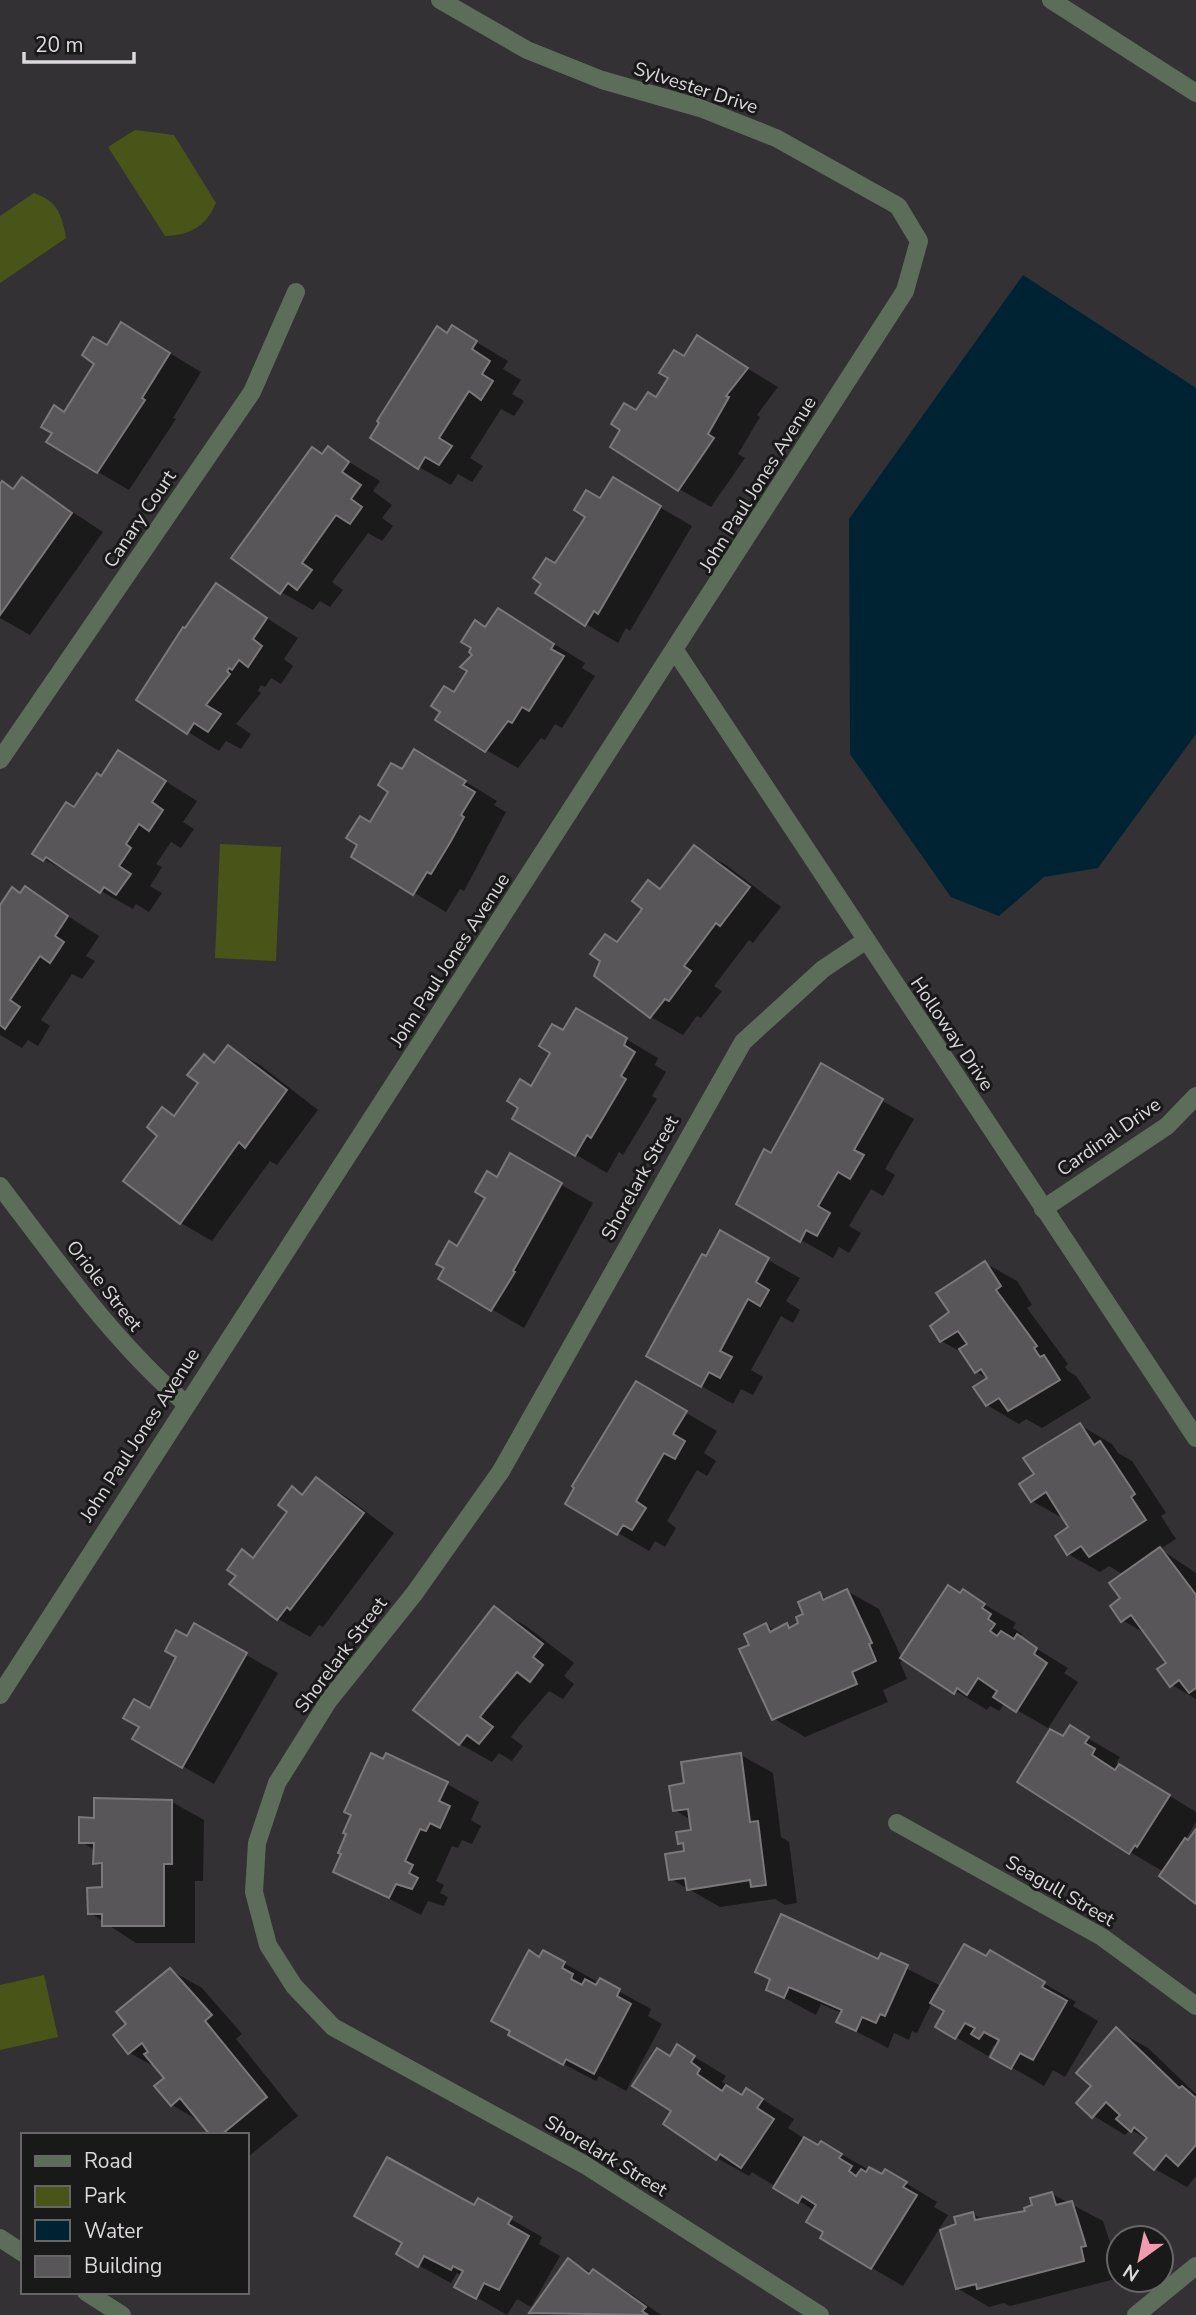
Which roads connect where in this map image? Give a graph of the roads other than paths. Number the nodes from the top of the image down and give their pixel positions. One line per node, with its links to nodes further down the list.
1 (440, 0): 4 (street, Sylvester Drive)
2 (1051, 0): 3 (street)
3 (1196, 93)
4 (919, 241): 6 (street, John Paul Jones Avenue)
5 (296, 292): 7 (street, Canary Court)
6 (676, 652): 8 (street, Holloway Drive); 12 (street, John Paul Jones Avenue)
7 (0, 760)
8 (865, 941): 11 (street, Holloway Drive); 22 (street, Shorelark Street)
9 (1196, 1096): 11 (street, Cardinal Drive)
10 (0, 1186): 12 (street, Oriole Street)
11 (1043, 1209): 13 (street, Holloway Drive)
12 (185, 1403): 14 (street, John Paul Jones Avenue)
13 (1196, 1438)
14 (0, 1695)
15 (897, 1823): 16 (street, Seagull Street)
16 (1196, 2006)
17 (0, 2238): 18 (street)
18 (21, 2252)
19 (1196, 2266): 23 (street)
20 (89, 2294): 21 (street)
21 (122, 2315)
22 (820, 2315)
23 (1136, 2315)

